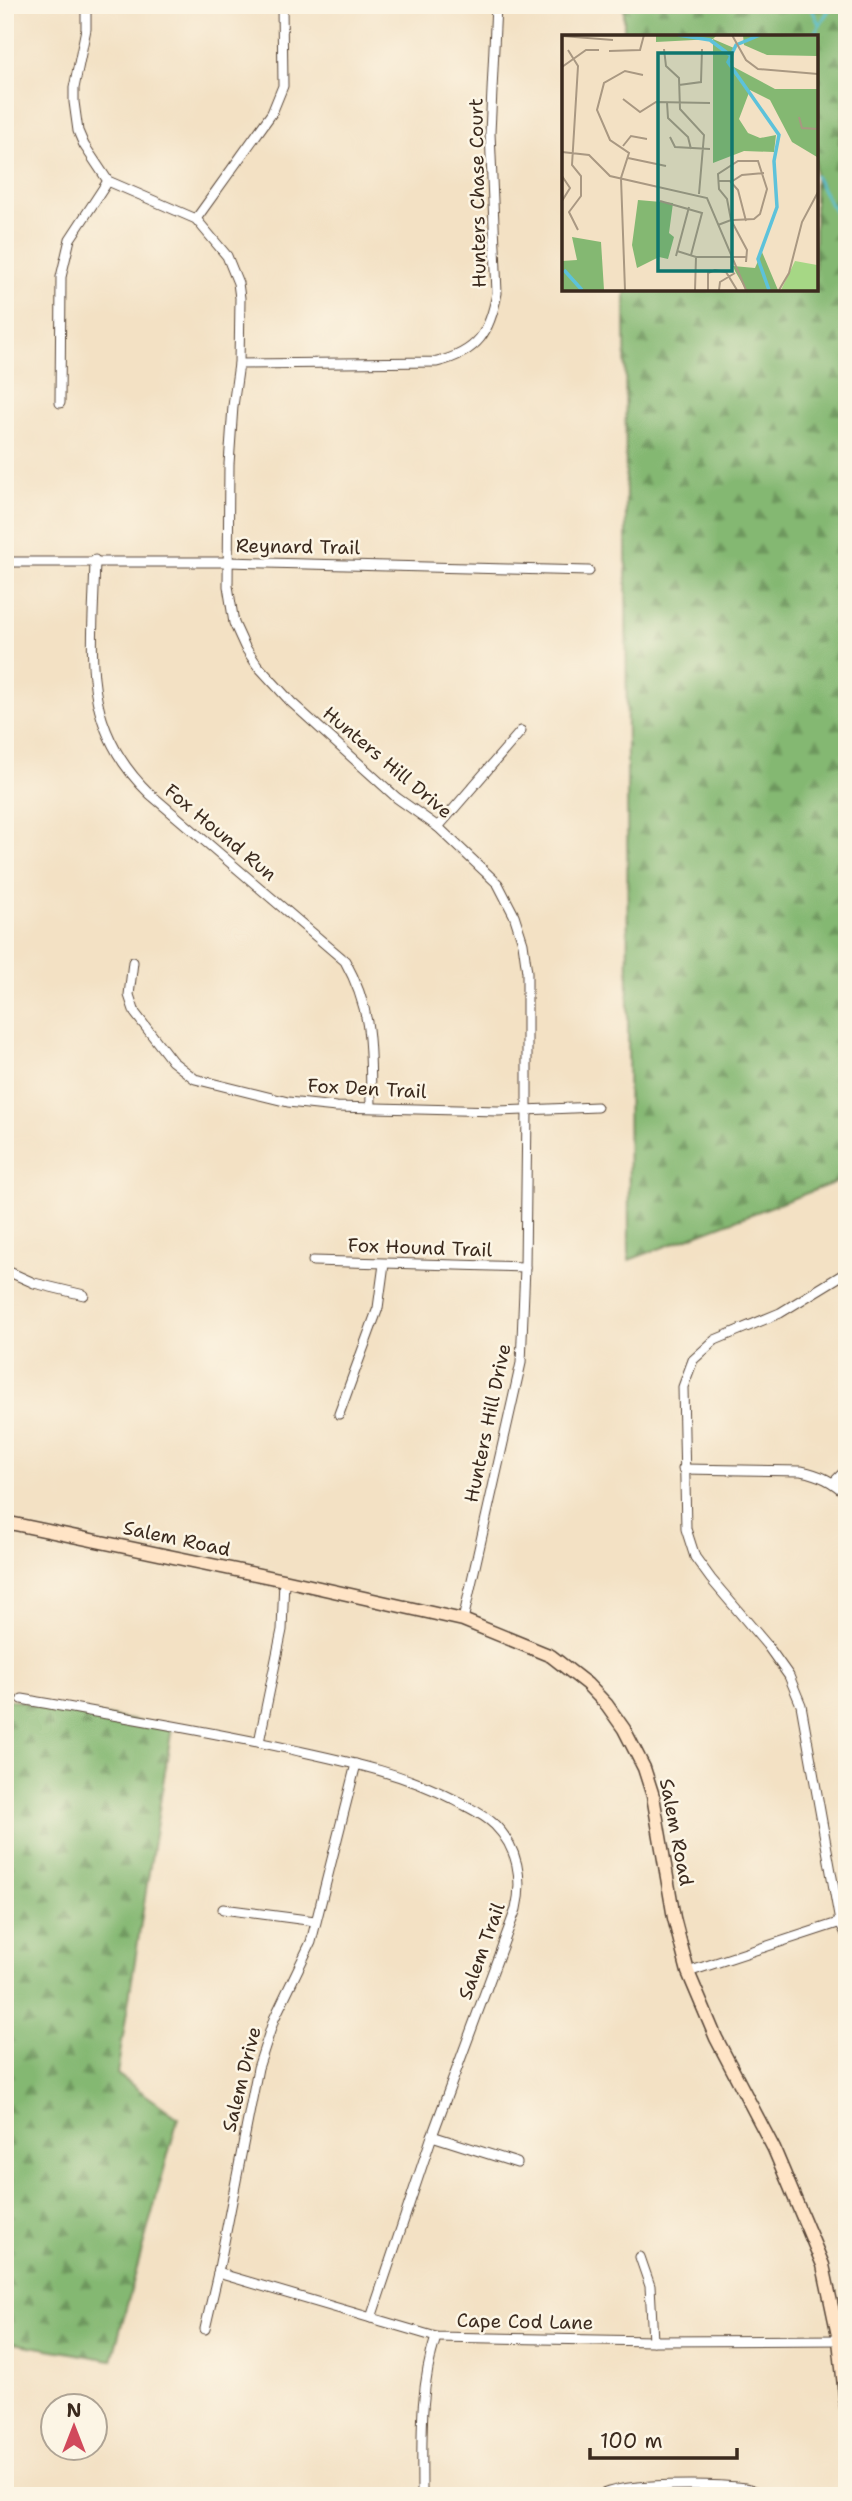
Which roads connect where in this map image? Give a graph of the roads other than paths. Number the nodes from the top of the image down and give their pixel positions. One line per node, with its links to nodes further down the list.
1 (86, 5): 4 (street)
2 (282, 5): 5 (street)
3 (496, 5): 6 (street, Hunters Chase Court)
4 (108, 181): 5 (street, Hunters Hill Drive); 7 (street)
5 (196, 219): 6 (street, Hunters Hill Drive)
6 (239, 364): 10 (street, Hunters Hill Drive)
7 (60, 403)
8 (95, 560): 9 (street, Reynard Trail); 10 (street, Reynard Trail); 15 (street, Fox Hound Run)
9 (5, 562)
10 (228, 562): 11 (street, Reynard Trail); 13 (street, Hunters Hill Drive)
11 (589, 571)
12 (520, 731): 13 (street)
13 (438, 827): 17 (street, Hunters Hill Drive)
14 (134, 962): 15 (street, Fox Den Trail)
15 (371, 1107): 17 (street, Fox Den Trail)
16 (597, 1107): 17 (street, Fox Den Trail)
17 (527, 1111): 20 (street, Hunters Hill Drive)
18 (313, 1261): 19 (street, Fox Hound Trail)
19 (384, 1264): 20 (street, Fox Hound Trail); 24 (street)
20 (525, 1267): 31 (street, Hunters Hill Drive)
21 (5, 1270): 23 (street)
22 (847, 1272): 25 (street)
23 (84, 1296)
24 (339, 1414)
25 (683, 1469): 27 (street); 37 (street)
26 (847, 1469): 27 (street)
27 (834, 1482): 28 (street)
28 (847, 1495)
29 (5, 1522): 30 (street, Salem Road)
30 (284, 1580): 31 (street, Salem Road); 33 (street)
31 (463, 1620): 39 (street, Salem Road)
32 (22, 1699): 33 (street, Salem Trail)
33 (259, 1742): 34 (street, Salem Trail)
34 (356, 1764): 36 (street, Salem Drive); 40 (street, Salem Trail)
35 (223, 1909): 36 (street)
36 (315, 1921): 43 (street, Salem Drive)
37 (843, 1921): 38 (street); 39 (street)
38 (847, 1936)
39 (688, 1972): 47 (street, Salem Road)
40 (432, 2136): 41 (street); 44 (street, Salem Trail)
41 (517, 2163)
42 (640, 2258): 48 (street)
43 (218, 2273): 44 (street, Cape Cod Lane); 45 (street, Salem Drive)
44 (371, 2318): 46 (street, Cape Cod Lane)
45 (205, 2329)
46 (436, 2337): 48 (street, Cape Cod Lane); 50 (street)
47 (843, 2340): 48 (street, Cape Cod Lane); 49 (street, Salem Road)
48 (653, 2341)
49 (847, 2414)
50 (422, 2496)
51 (599, 2496): 52 (street)
52 (764, 2496)

